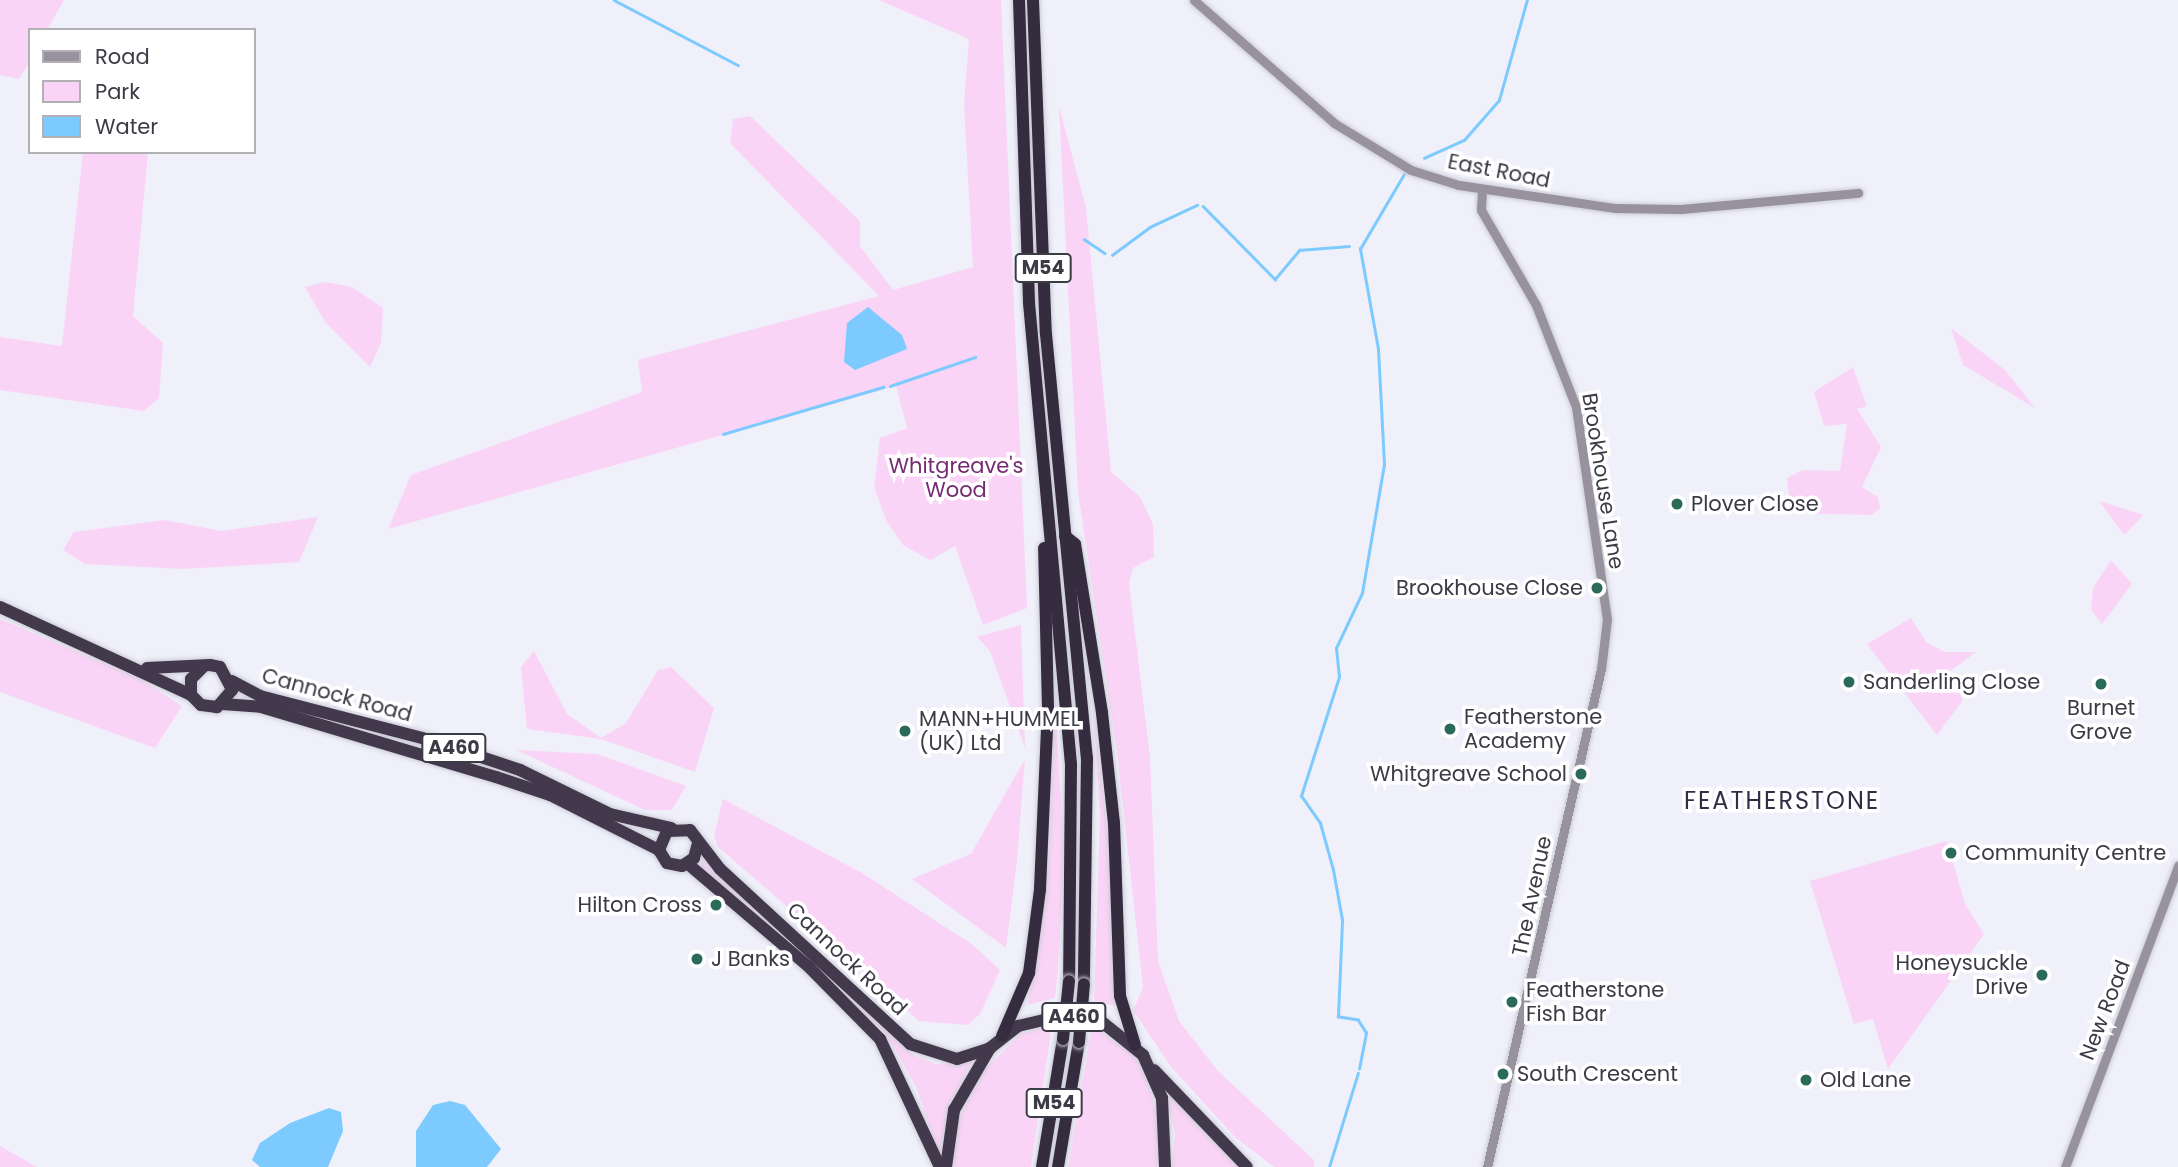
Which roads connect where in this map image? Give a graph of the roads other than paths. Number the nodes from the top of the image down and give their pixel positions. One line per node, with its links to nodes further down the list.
1 (1019, 0): 6 (highway, M54)
2 (1032, 0): 7 (highway, M54)
3 (1194, 0): 4 (street, East Road)
4 (1482, 190): 5 (street, East Road); 9 (street, Brookhouse Lane)
5 (1858, 193)
6 (1041, 467): 20 (highway, M54); 26 (highway, M54, bridge)
7 (1065, 536): 21 (highway); 27 (highway, M54, bridge)
8 (0, 607): 11 (highway)
9 (1606, 631): 30 (street, The Avenue)
10 (203, 667): 11 (highway); 12 (highway); 13 (highway)
11 (143, 668): 13 (highway)
12 (232, 681): 14 (highway); 15 (highway, Cannock Road / A460)
13 (191, 695): 14 (highway)
14 (222, 704): 17 (highway, Cannock Road / A460)
15 (671, 828): 16 (highway); 17 (highway)
16 (698, 843): 18 (highway); 22 (highway, Cannock Road / A460)
17 (659, 850): 18 (highway)
18 (688, 864): 24 (highway, Cannock Road)
19 (2178, 866): 31 (street, New Road)
20 (1002, 1036): 21 (highway, A460); 22 (highway, A460)
21 (1135, 1045): 23 (highway, A460)
22 (990, 1048): 25 (highway)
23 (1149, 1065): 28 (highway); 29 (highway, A460)
24 (940, 1167)
25 (946, 1167)
26 (1042, 1167)
27 (1058, 1167)
28 (1165, 1167)
29 (1247, 1167)
30 (1487, 1167)
31 (2065, 1167)

